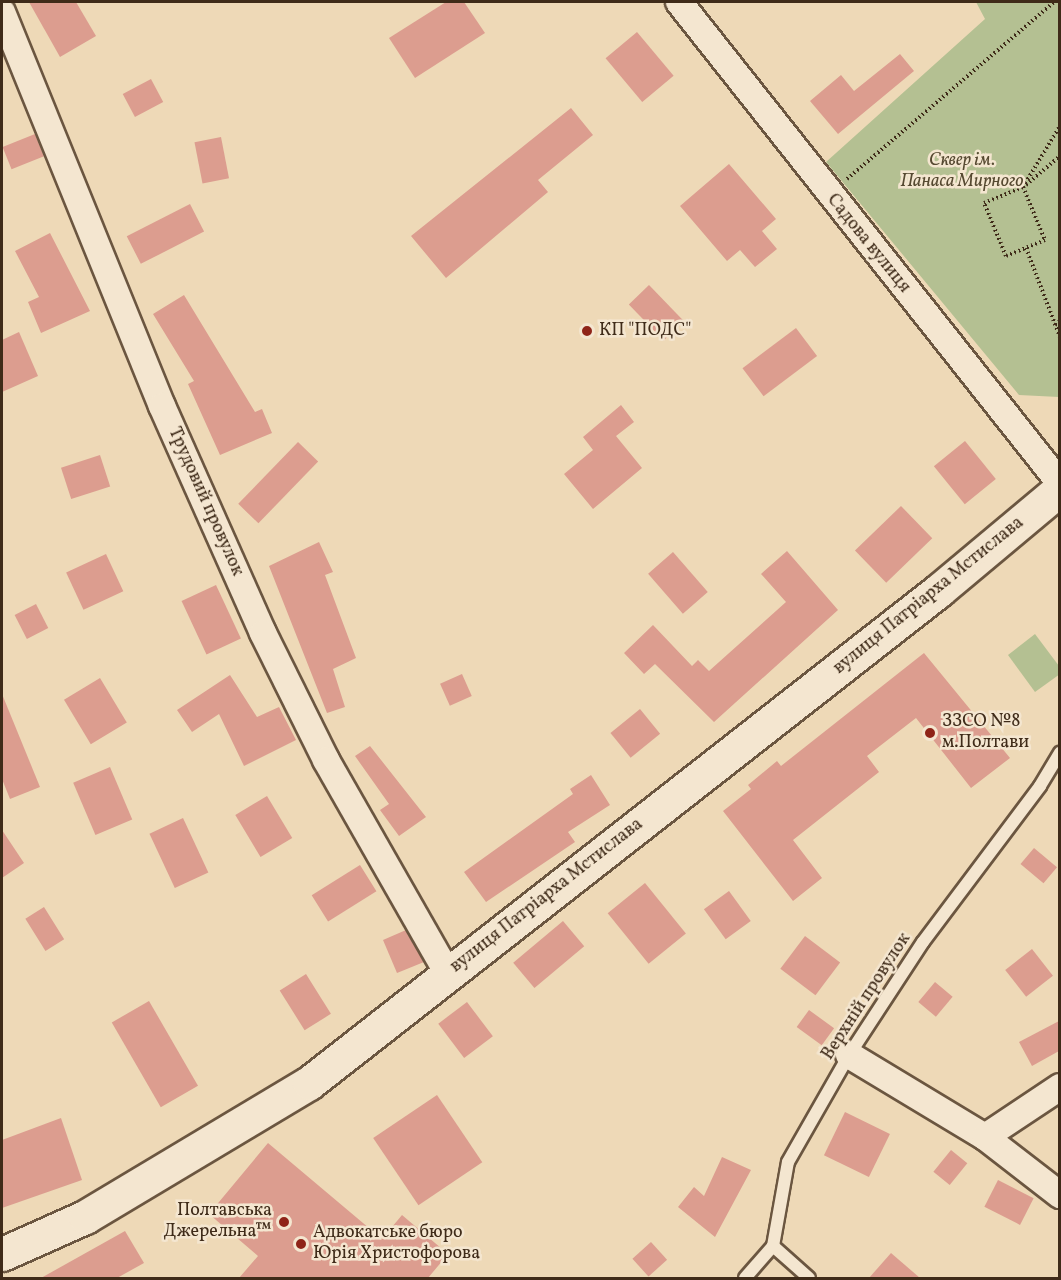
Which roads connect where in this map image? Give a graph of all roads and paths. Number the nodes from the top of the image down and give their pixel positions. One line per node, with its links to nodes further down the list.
1 (679, 2): 12 (street, Садова вулиця)
2 (1054, 2): 6 (path)
3 (2, 12): 15 (street, Трудовий провулок)
4 (1059, 126): 7 (path)
5 (1059, 156): 7 (path)
6 (862, 166)
7 (1023, 187): 8 (path); 8 (path)
8 (1026, 248): 10 (path)
9 (1059, 321): 10 (path)
10 (1055, 325): 11 (path)
11 (1059, 337)
12 (1059, 483)
13 (1059, 489): 15 (main road, вулиця Патріарха Мстислава)
14 (1059, 753): 16 (lane, Верхній провулок)
15 (448, 974): 21 (main road, вулиця Патріарха Мстислава)
16 (849, 1055): 18 (street); 20 (lane, Верхній провулок)
17 (1059, 1087): 18 (street)
18 (985, 1137): 19 (street)
19 (1059, 1195)
20 (773, 1246): 22 (lane); 23 (lane)
21 (2, 1254)
22 (745, 1278)
23 (809, 1278)

